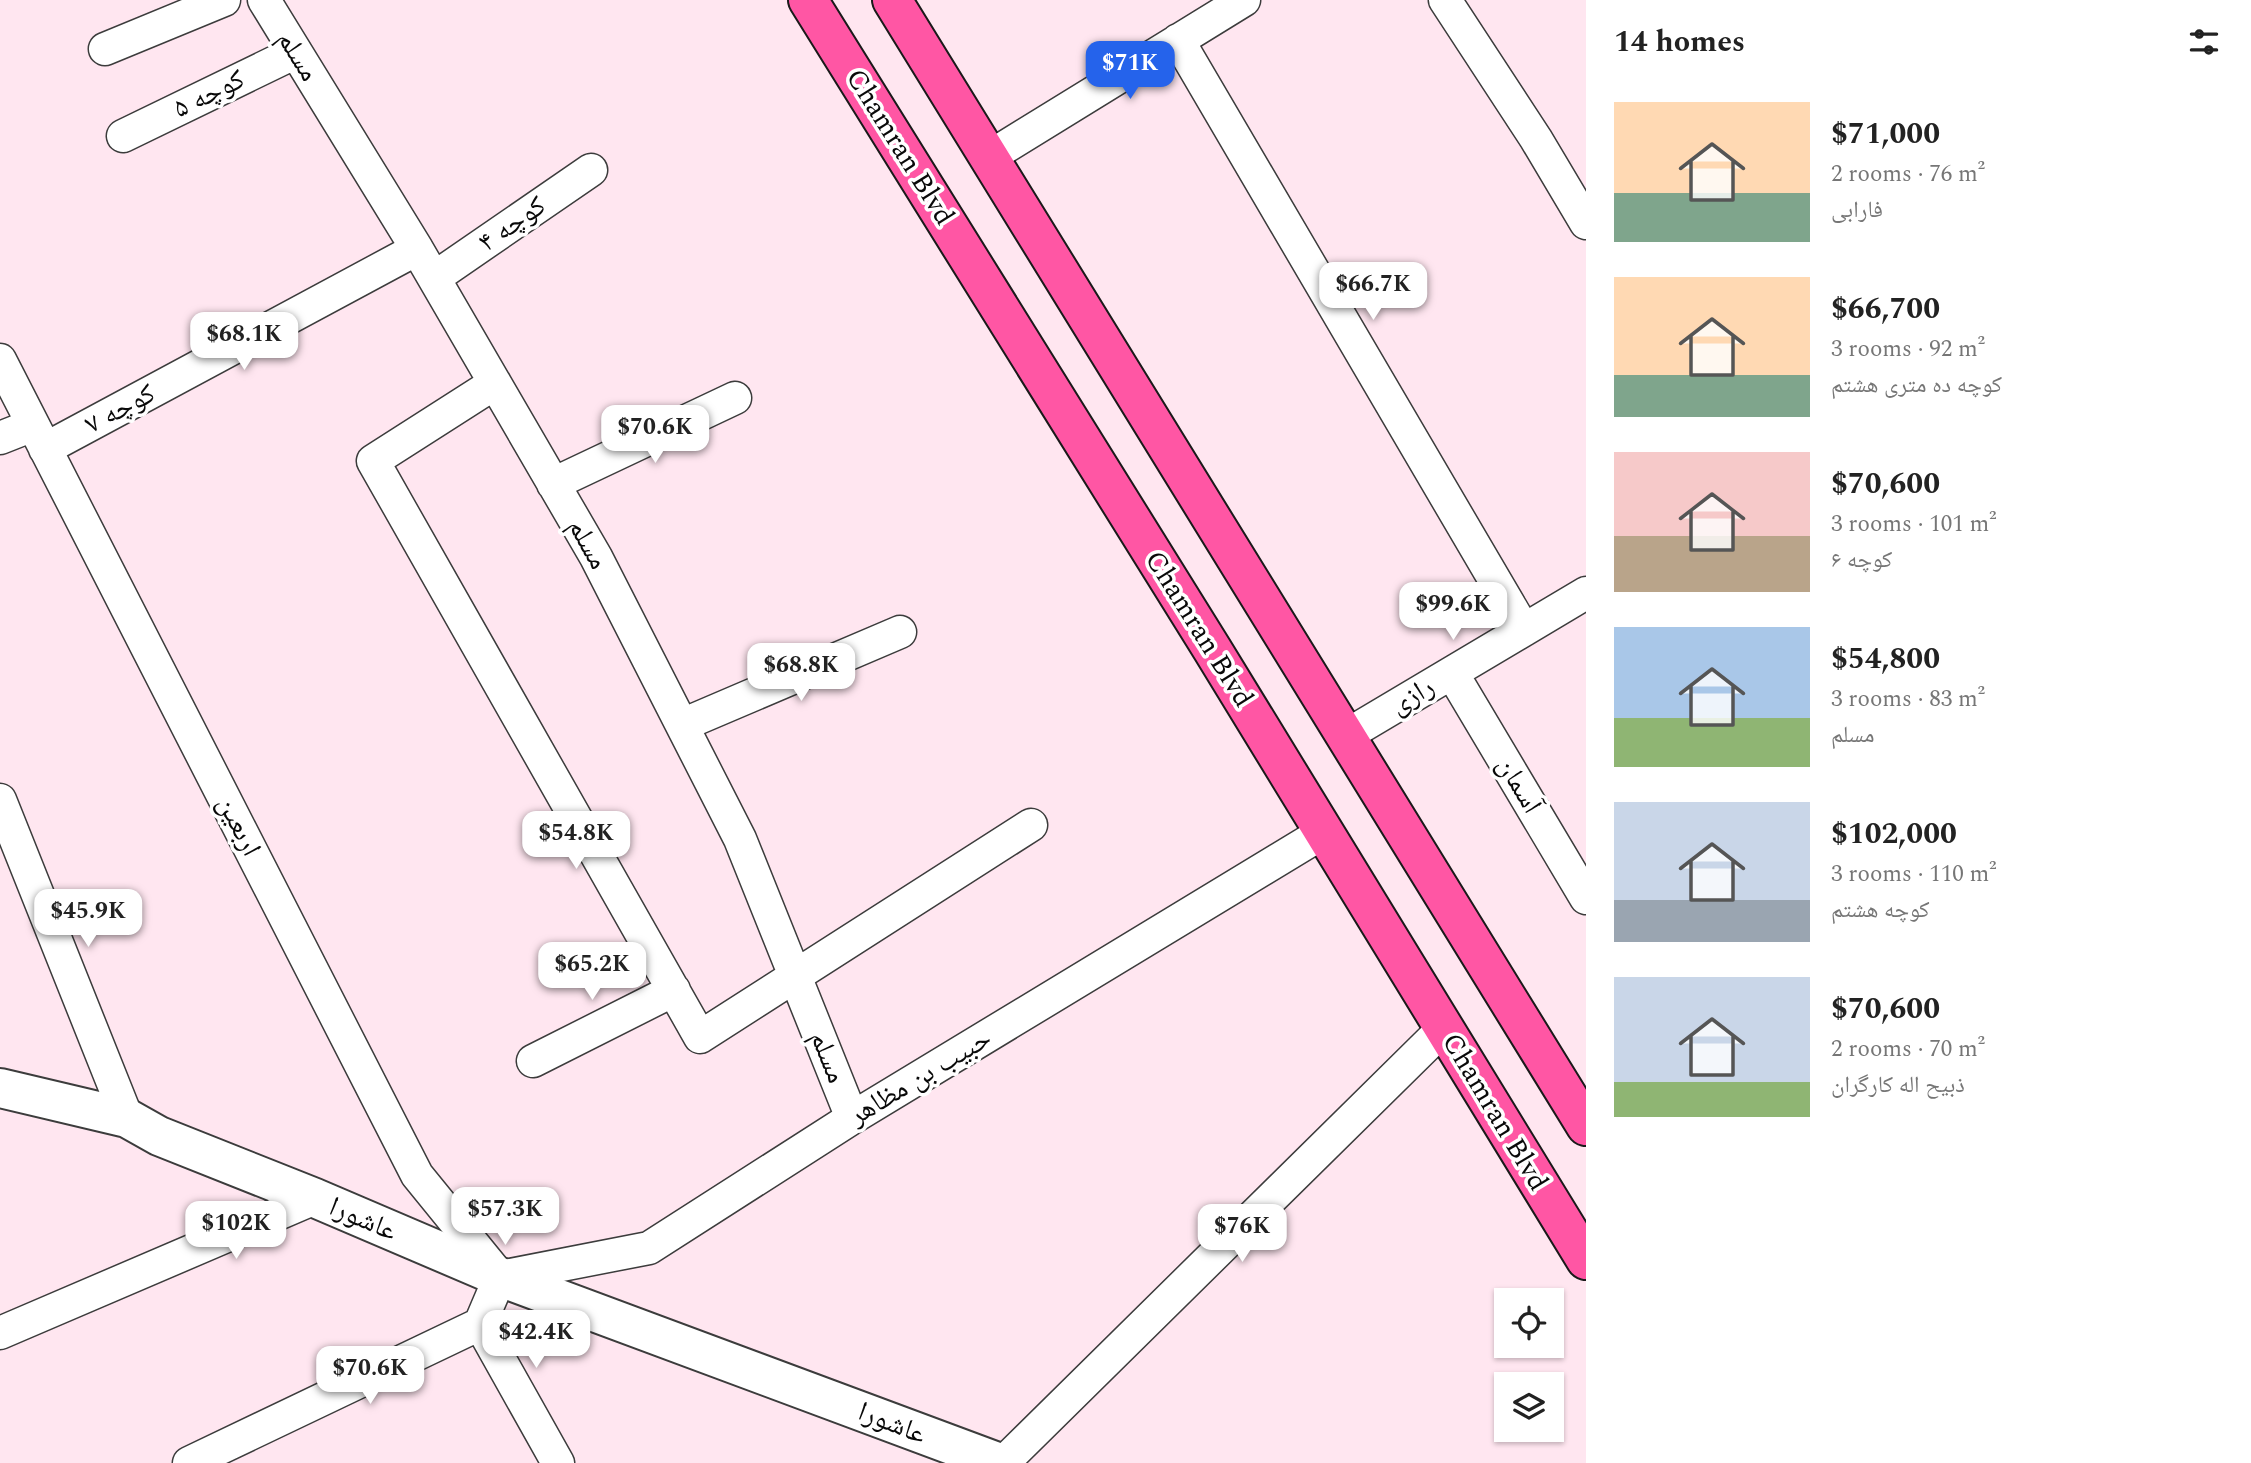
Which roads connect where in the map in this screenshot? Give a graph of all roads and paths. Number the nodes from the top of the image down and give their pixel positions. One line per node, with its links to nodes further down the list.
1 (224, 0): 8 (street)
2 (264, 0): 9 (street, مسلم)
3 (808, 0): 30 (main road, Chamran Blvd)
4 (892, 0): 11 (main road)
5 (1244, 0): 7 (street)
6 (1445, 0): 13 (street)
7 (1178, 40): 11 (street); 23 (street)
8 (105, 49)
9 (296, 52): 10 (street, کوچه ۵); 14 (street, مسلم)
10 (123, 136)
11 (989, 157): 27 (main road)
12 (591, 170): 15 (street, کوچه ۴)
13 (1586, 223)
14 (417, 249): 15 (street, مسلم); 19 (street, کوچه ۷)
15 (434, 278): 17 (street, مسلم)
16 (0, 360): 19 (street, اربعین)
17 (495, 383): 21 (street, مسلم); 33 (street)
18 (735, 398): 21 (street)
19 (39, 437): 20 (street, کوچه ۷); 42 (street, اربعین)
20 (0, 438)
21 (553, 484): 26 (street, مسلم)
22 (1586, 593): 23 (street, رازی)
23 (1524, 630): 25 (street, رازی)
24 (900, 632): 26 (street)
25 (1452, 673): 27 (street, رازی); 31 (street, آسمان)
26 (682, 725): 32 (street, مسلم)
27 (1347, 736): 39 (main road)
28 (0, 800): 37 (street)
29 (1031, 825): 32 (street)
30 (1324, 832): 34 (main road, Chamran Blvd); 38 (street, حبیب بن مظاهر)
31 (1586, 898)
32 (795, 976): 33 (street); 38 (street, مسلم)
33 (674, 990): 35 (street)
34 (1444, 1028): 41 (main road, Chamran Blvd); 47 (street)
35 (533, 1061)
36 (0, 1088): 37 (street, عاشورا)
37 (127, 1118): 40 (street, عاشورا)
38 (852, 1118): 42 (street, حبیب بن مظاهر)
39 (1586, 1126)
40 (315, 1198): 42 (street, عاشورا); 44 (street)
41 (1586, 1260)
42 (500, 1277): 43 (street); 47 (street, عاشورا)
43 (480, 1324): 45 (street); 46 (street)
44 (0, 1333)
45 (189, 1463)
46 (558, 1463)
47 (1001, 1463)

